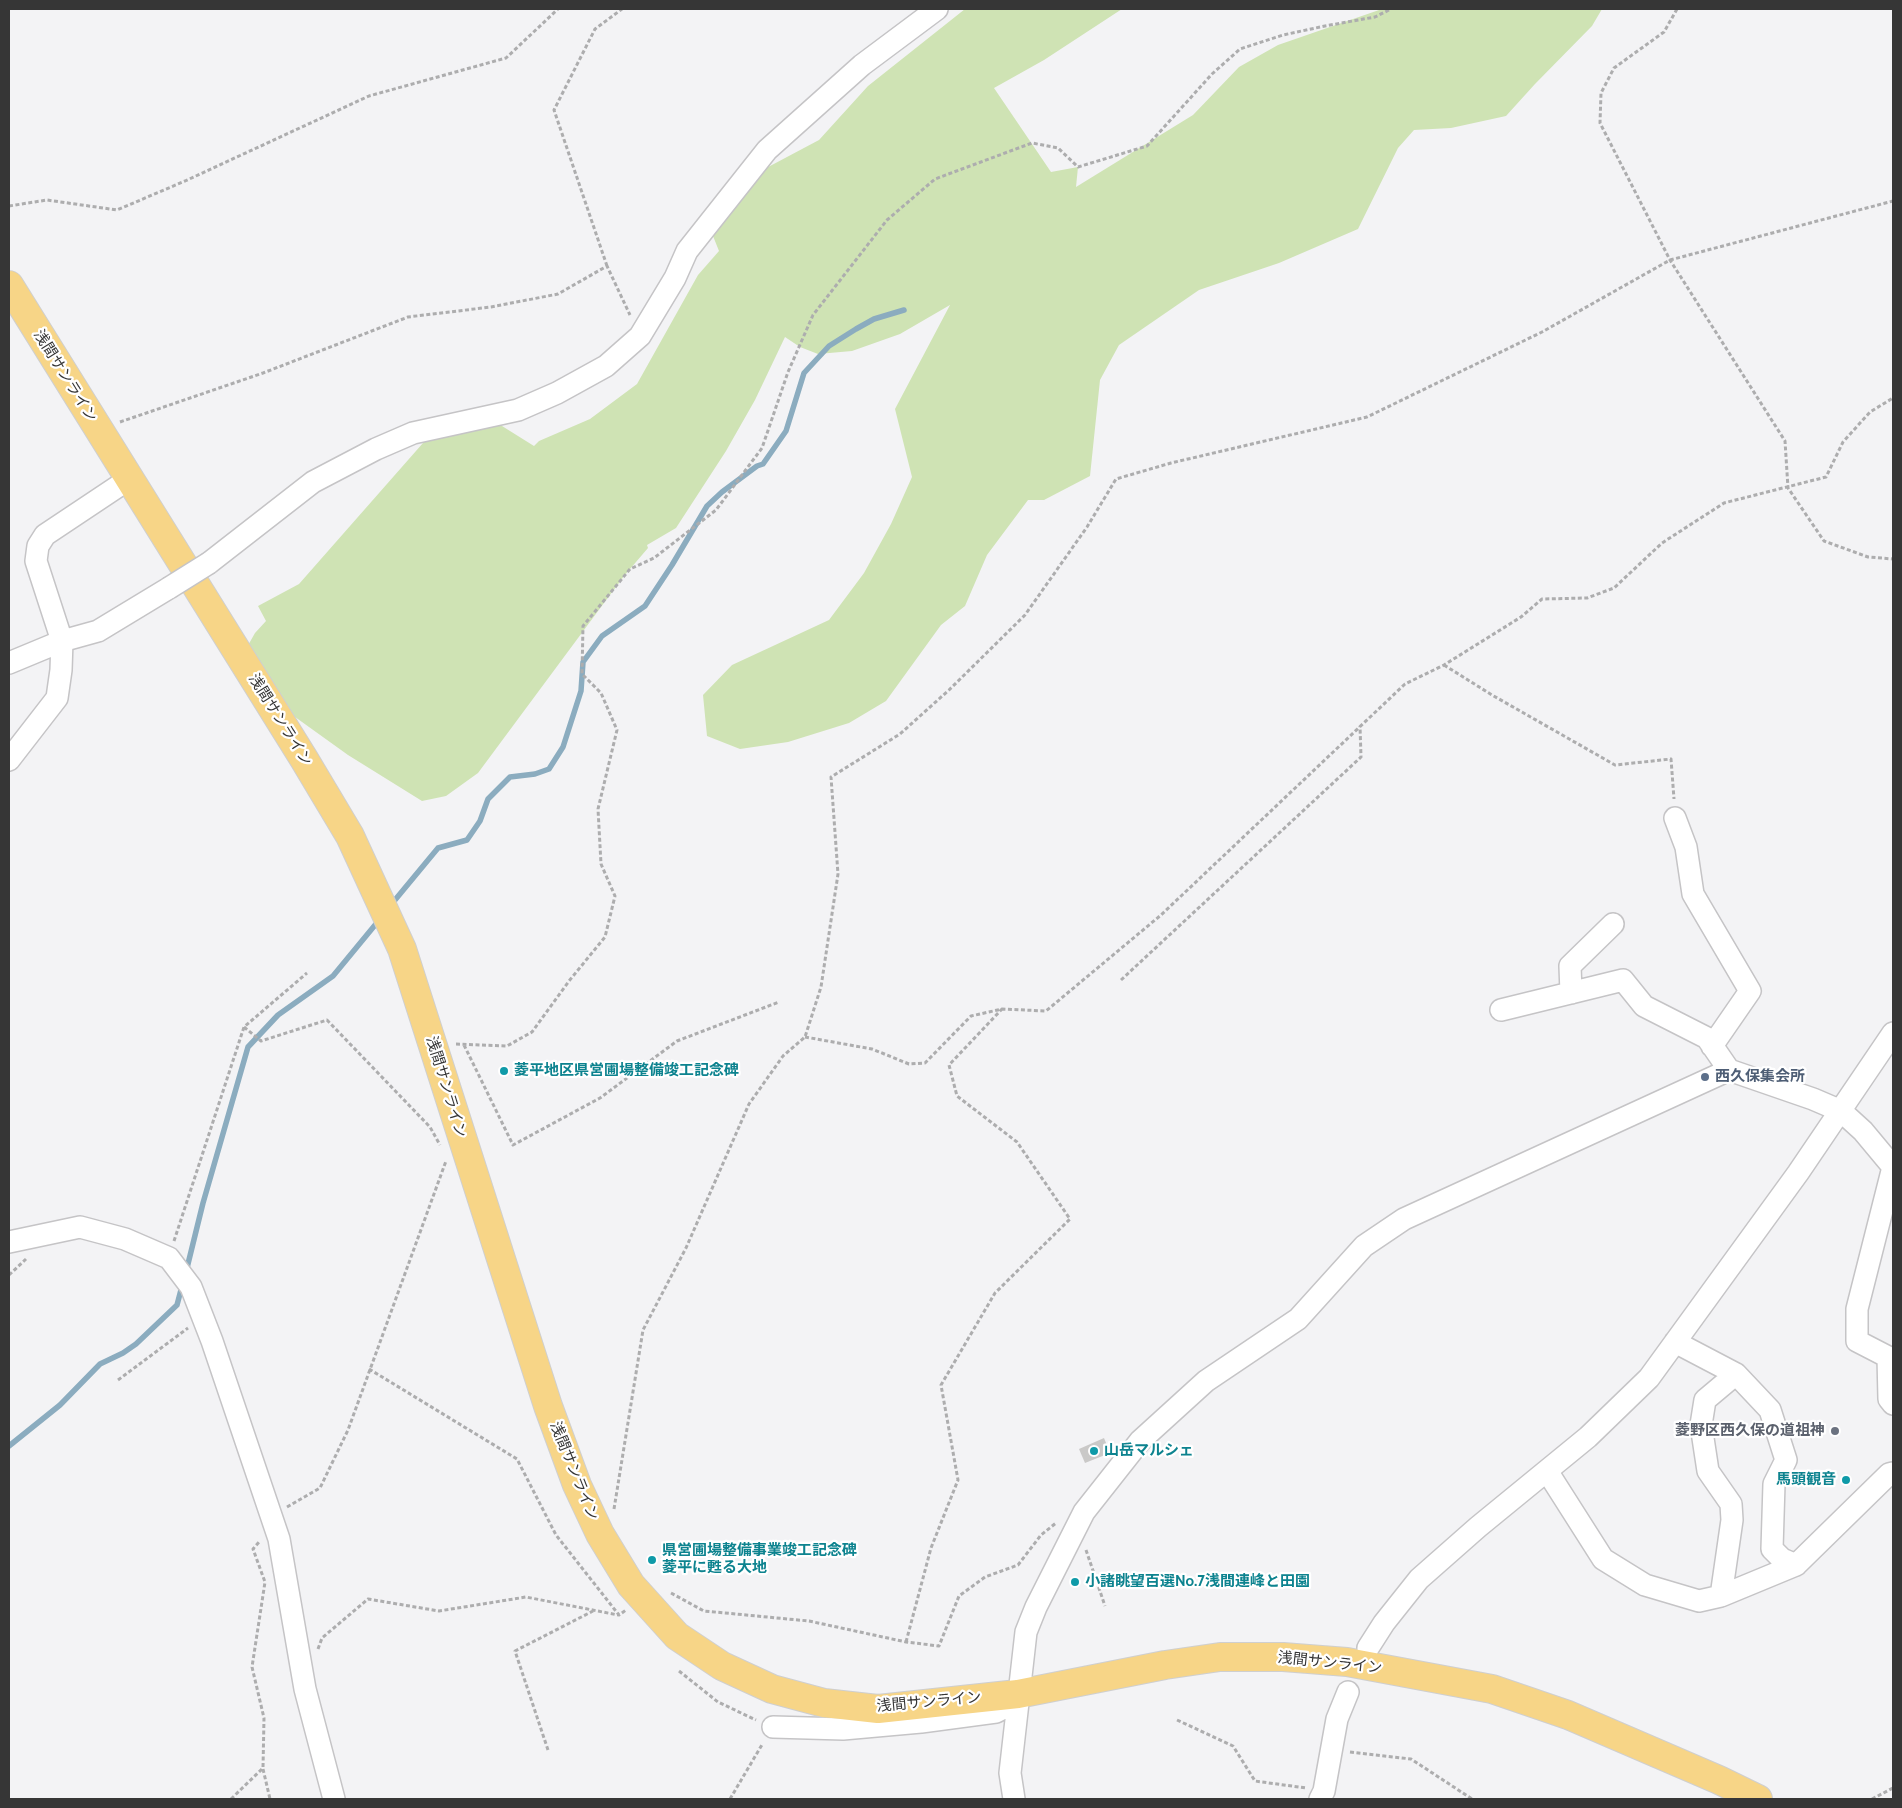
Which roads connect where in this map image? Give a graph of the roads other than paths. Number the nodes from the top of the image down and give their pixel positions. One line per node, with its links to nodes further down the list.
1 (938, 9): 4 (street, bridge)
2 (9, 285): 3 (main road, 浅間サンライン)
3 (129, 479): 4 (street); 26 (main road, 浅間サンライン)
4 (62, 641): 5 (street); 6 (street)
5 (9, 663)
6 (9, 760)
7 (1675, 818): 12 (street)
8 (1613, 924): 9 (street)
9 (1571, 993): 10 (street); 12 (street)
10 (1501, 1010)
11 (1893, 1033): 14 (street)
12 (1712, 1046): 13 (street)
13 (1728, 1070): 14 (street); 26 (street)
14 (1841, 1111): 15 (street); 17 (street)
15 (1893, 1167): 19 (street)
16 (9, 1242): 29 (street)
17 (1676, 1342): 18 (street); 20 (street)
18 (1736, 1374): 22 (street); 23 (street)
19 (1893, 1404)
20 (1547, 1471): 23 (street); 24 (street)
21 (1893, 1473): 22 (street)
22 (1796, 1565): 23 (street)
23 (1721, 1596)
24 (1368, 1648)
25 (1348, 1692): 28 (street)
26 (1018, 1697): 27 (street); 30 (street); 31 (main road, 浅間サンライン)
27 (772, 1727)
28 (1322, 1795)
29 (334, 1799)
30 (1014, 1799)
31 (1758, 1799)

